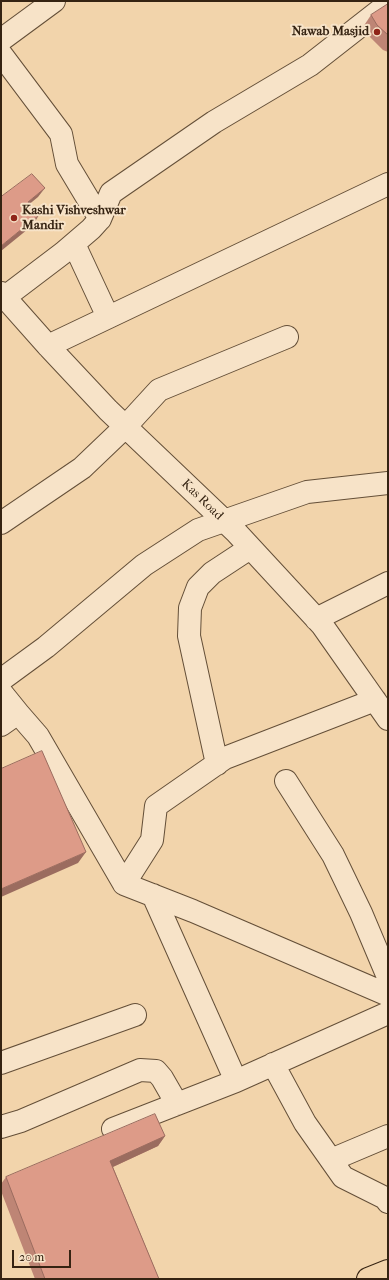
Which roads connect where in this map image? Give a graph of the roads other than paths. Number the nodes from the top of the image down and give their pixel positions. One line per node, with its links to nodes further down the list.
1 (54, 1): 3 (street)
2 (388, 4): 6 (street)
3 (1, 40)
4 (1, 54): 6 (street)
5 (388, 184): 9 (street)
6 (100, 219): 7 (street)
7 (74, 244): 8 (street); 9 (street)
8 (3, 295): 11 (street, Kas Road)
9 (108, 317): 11 (street)
10 (287, 337): 12 (street)
11 (48, 346): 12 (street, Kas Road)
12 (126, 426): 14 (street, Kas Road); 15 (street)
13 (388, 483): 14 (street)
14 (224, 521): 16 (street, Kas Road); 19 (street)
15 (1, 523)
16 (250, 548): 18 (street, Kas Road); 24 (street)
17 (388, 583): 18 (street)
18 (316, 619): 21 (street, Kas Road)
19 (1, 680)
20 (1, 692): 22 (street)
21 (375, 700): 23 (street, Kas Road); 24 (street)
22 (9, 719): 26 (street)
23 (388, 719)
24 (216, 764): 26 (street)
25 (286, 781): 28 (street)
26 (124, 884): 27 (street)
27 (153, 895): 29 (street); 34 (street)
28 (388, 977)
29 (388, 995)
30 (388, 1013): 33 (street)
31 (136, 1015): 32 (street)
32 (1, 1063)
33 (273, 1064): 34 (street); 39 (street)
34 (236, 1081): 35 (street)
35 (177, 1104): 36 (street); 37 (street)
36 (1, 1127)
37 (113, 1129)
38 (388, 1136): 39 (street)
39 (331, 1160): 40 (street)
40 (388, 1202)
41 (388, 1271): 42 (main road)
42 (368, 1279)

